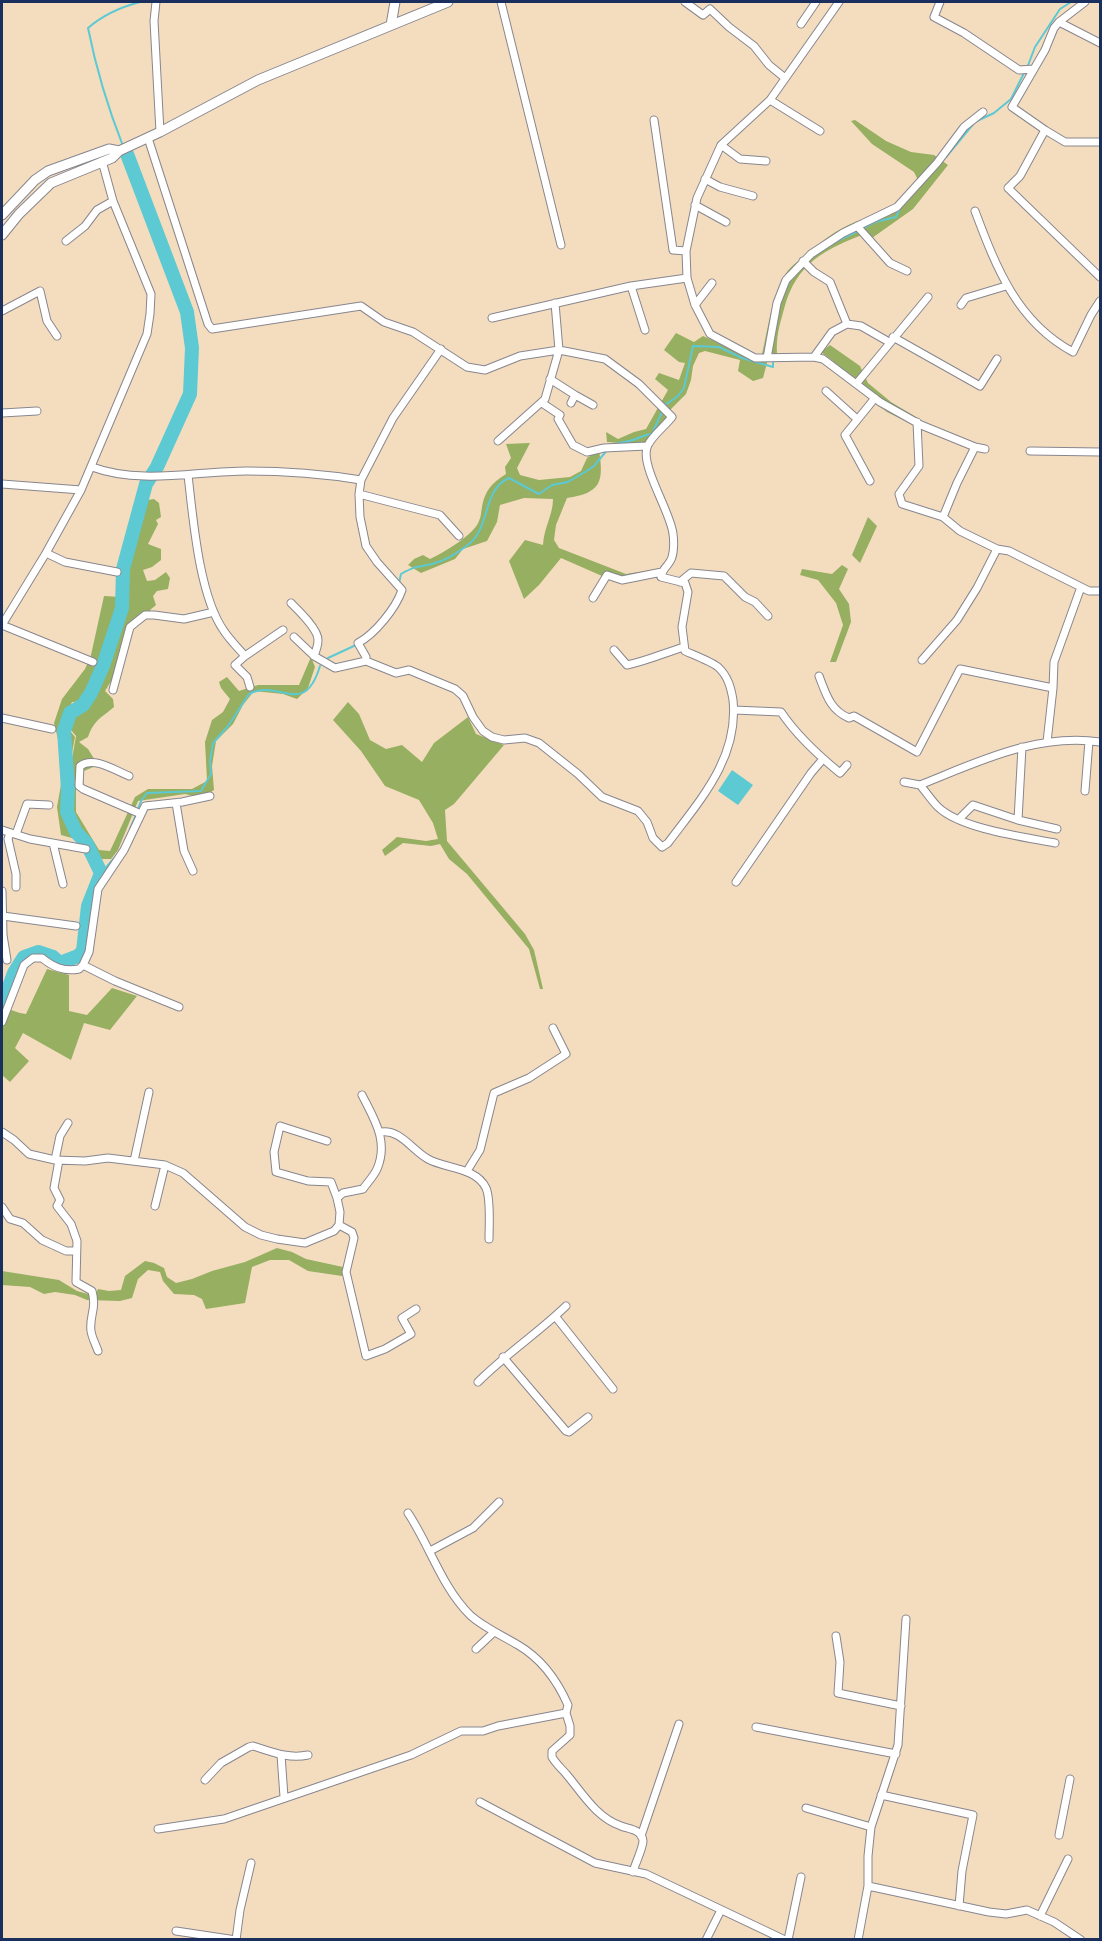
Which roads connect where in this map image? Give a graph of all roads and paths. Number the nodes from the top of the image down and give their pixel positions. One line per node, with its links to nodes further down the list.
1 (156, 2): 21 (street)
2 (395, 2): 12 (main road)
3 (448, 2): 12 (main road)
4 (501, 2): 39 (street)
5 (686, 2): 15 (street)
6 (816, 2): 11 (street)
7 (839, 2): 15 (street)
8 (940, 2): 14 (street)
9 (1085, 2): 10 (street)
10 (1059, 22): 13 (street); 14 (street)
11 (801, 24)
12 (391, 25): 21 (main road)
13 (1101, 43)
14 (1034, 69): 19 (street)
15 (785, 78): 16 (street)
16 (770, 100): 20 (street); 24 (street)
17 (983, 111): 36 (street)
18 (654, 120): 40 (street)
19 (1044, 130): 23 (street); 43 (street)
20 (820, 131)
21 (160, 132): 22 (main road)
22 (148, 138): 25 (main road); 59 (street)
23 (1101, 142)
24 (721, 145): 27 (street); 28 (street)
25 (119, 151): 26 (main road); 31 (main road)
26 (102, 161): 30 (street); 37 (main road)
27 (766, 161)
28 (705, 179): 29 (street); 32 (street)
29 (753, 196)
30 (113, 201): 38 (street); 82 (street)
31 (6, 203): 34 (main road)
32 (695, 205): 35 (street); 40 (street)
33 (975, 211): 47 (street)
34 (2, 215)
35 (726, 222)
36 (856, 226): 41 (street); 42 (street)
37 (2, 235)
38 (66, 241)
39 (561, 245)
40 (686, 251): 44 (street)
41 (803, 261): 55 (street); 62 (street)
42 (907, 271)
43 (1101, 277)
44 (687, 278): 46 (street); 52 (street)
45 (712, 283): 52 (street)
46 (631, 286): 50 (street); 56 (street)
47 (1006, 286): 49 (street); 51 (street)
48 (928, 297): 58 (street)
49 (1101, 301)
50 (555, 303): 54 (street); 60 (street)
51 (961, 304)
52 (695, 305): 62 (street)
53 (2, 311): 57 (street)
54 (492, 318)
55 (847, 324): 58 (street); 61 (street)
56 (645, 330)
57 (57, 336)
58 (891, 340): 63 (street); 65 (street)
59 (441, 349): 60 (street); 84 (street)
60 (559, 350): 64 (street); 77 (street)
61 (814, 357): 62 (street); 65 (street)
62 (767, 358)
63 (997, 359)
64 (550, 379): 67 (street); 69 (street)
65 (857, 383): 68 (street)
66 (826, 391): 74 (street)
67 (575, 394): 70 (street); 71 (street)
68 (875, 398): 74 (street); 75 (street)
69 (542, 403): 76 (street); 77 (street)
70 (571, 403)
71 (593, 405)
72 (37, 411): 73 (street)
73 (2, 413)
74 (857, 419): 85 (street)
75 (917, 422): 78 (street); 89 (street)
76 (498, 441)
77 (647, 446): 94 (street)
78 (975, 447): 79 (street); 89 (street)
79 (985, 449)
80 (1030, 451): 81 (street)
81 (1101, 452)
82 (92, 467): 83 (street); 87 (street)
83 (188, 475): 84 (street); 102 (street)
84 (361, 480): 88 (street)
85 (870, 481)
86 (2, 484): 87 (street)
87 (81, 490): 92 (street)
88 (358, 494): 90 (street); 112 (street)
89 (943, 517): 91 (street)
90 (459, 536)
91 (997, 549): 96 (street); 111 (street)
92 (46, 553): 93 (street); 104 (street)
93 (117, 572)
94 (662, 572): 95 (street); 100 (street)
95 (681, 582): 103 (street); 107 (street)
96 (1081, 587): 97 (street); 116 (street)
97 (1089, 591): 98 (street); 99 (street)
98 (1101, 591)
99 (1101, 597)
100 (593, 598)
101 (291, 603): 110 (street)
102 (214, 612): 109 (street); 117 (street)
103 (768, 616)
104 (2, 625): 113 (street)
105 (283, 630): 109 (street)
106 (294, 637): 110 (street)
107 (684, 647): 108 (street); 118 (street)
108 (614, 650)
109 (245, 656): 115 (street)
110 (314, 656): 112 (street)
111 (922, 660)
112 (366, 661): 118 (street)
113 (93, 662)
114 (819, 676): 116 (street)
115 (250, 687)
116 (1053, 688): 122 (street)
117 (113, 690)
118 (734, 710): 125 (street)
119 (2, 718): 120 (street)
120 (52, 729)
121 (1089, 741): 122 (street); 123 (street); 130 (street)
122 (1047, 742): 124 (street)
123 (1101, 742)
124 (1022, 747): 129 (street); 136 (street)
125 (824, 759): 126 (street); 144 (street)
126 (848, 765)
127 (129, 776): 134 (street)
128 (904, 782): 129 (street)
129 (920, 785): 135 (street)
130 (1085, 791)
131 (210, 796): 132 (street)
132 (176, 803): 134 (street); 143 (street)
133 (49, 805): 139 (street)
134 (141, 814): 151 (street)
135 (959, 819): 136 (street); 141 (street)
136 (1018, 820): 137 (street)
137 (1057, 829)
138 (2, 830): 139 (street)
139 (13, 834): 140 (street); 146 (street)
140 (53, 843): 142 (street); 145 (street)
141 (1055, 843)
142 (86, 849)
143 (193, 871)
144 (736, 882)
145 (63, 884)
146 (15, 887)
147 (2, 891): 148 (street)
148 (3, 916): 149 (street); 150 (street)
149 (76, 926)
150 (7, 960)
151 (83, 965): 152 (street); 153 (street)
152 (179, 1007)
153 (2, 1022)
154 (553, 1028): 164 (street)
155 (149, 1092): 162 (street)
156 (362, 1095): 159 (street)
157 (68, 1123): 161 (street)
158 (2, 1132): 161 (street)
159 (381, 1132): 164 (street); 165 (street)
160 (327, 1141): 165 (street)
161 (57, 1160): 162 (street); 170 (street)
162 (134, 1161): 163 (street)
163 (165, 1165): 166 (street); 168 (street)
164 (467, 1171): 169 (street)
165 (337, 1198): 168 (street)
166 (155, 1206)
167 (2, 1207): 170 (street)
168 (339, 1225): 172 (street)
169 (489, 1239)
170 (76, 1251): 174 (street)
171 (566, 1306): 173 (street)
172 (416, 1309)
173 (555, 1316): 175 (street); 177 (street)
174 (98, 1351)
175 (503, 1357): 176 (street); 178 (street)
176 (478, 1382)
177 (613, 1389)
178 (588, 1417)
179 (499, 1503): 181 (street)
180 (408, 1513): 181 (street)
181 (430, 1551): 183 (street)
182 (906, 1619): 186 (street)
183 (494, 1632): 185 (street); 187 (street)
184 (836, 1635): 186 (street)
185 (476, 1649)
186 (901, 1706): 190 (street)
187 (566, 1713): 196 (street); 202 (street)
188 (679, 1724): 202 (street)
189 (756, 1728): 190 (street)
190 (896, 1754): 195 (street)
191 (281, 1755): 192 (street); 194 (street); 196 (street)
192 (308, 1755)
193 (1070, 1779): 201 (street)
194 (205, 1780)
195 (881, 1795): 199 (street); 208 (street)
196 (284, 1797): 200 (street)
197 (480, 1803): 205 (street)
198 (806, 1808): 199 (street)
199 (871, 1827): 207 (street)
200 (159, 1829)
201 (1059, 1835)
202 (641, 1836): 205 (street)
203 (1068, 1859): 210 (street)
204 (251, 1863): 212 (street)
205 (633, 1872): 209 (street)
206 (801, 1876): 214 (street)
207 (868, 1886): 208 (street); 215 (street)
208 (959, 1906): 210 (street)
209 (721, 1910): 213 (street); 214 (street)
210 (1040, 1916): 216 (street)
211 (176, 1931): 212 (street)
212 (236, 1940)
213 (706, 1940)
214 (787, 1940)
215 (858, 1940)
216 (1081, 1940)

